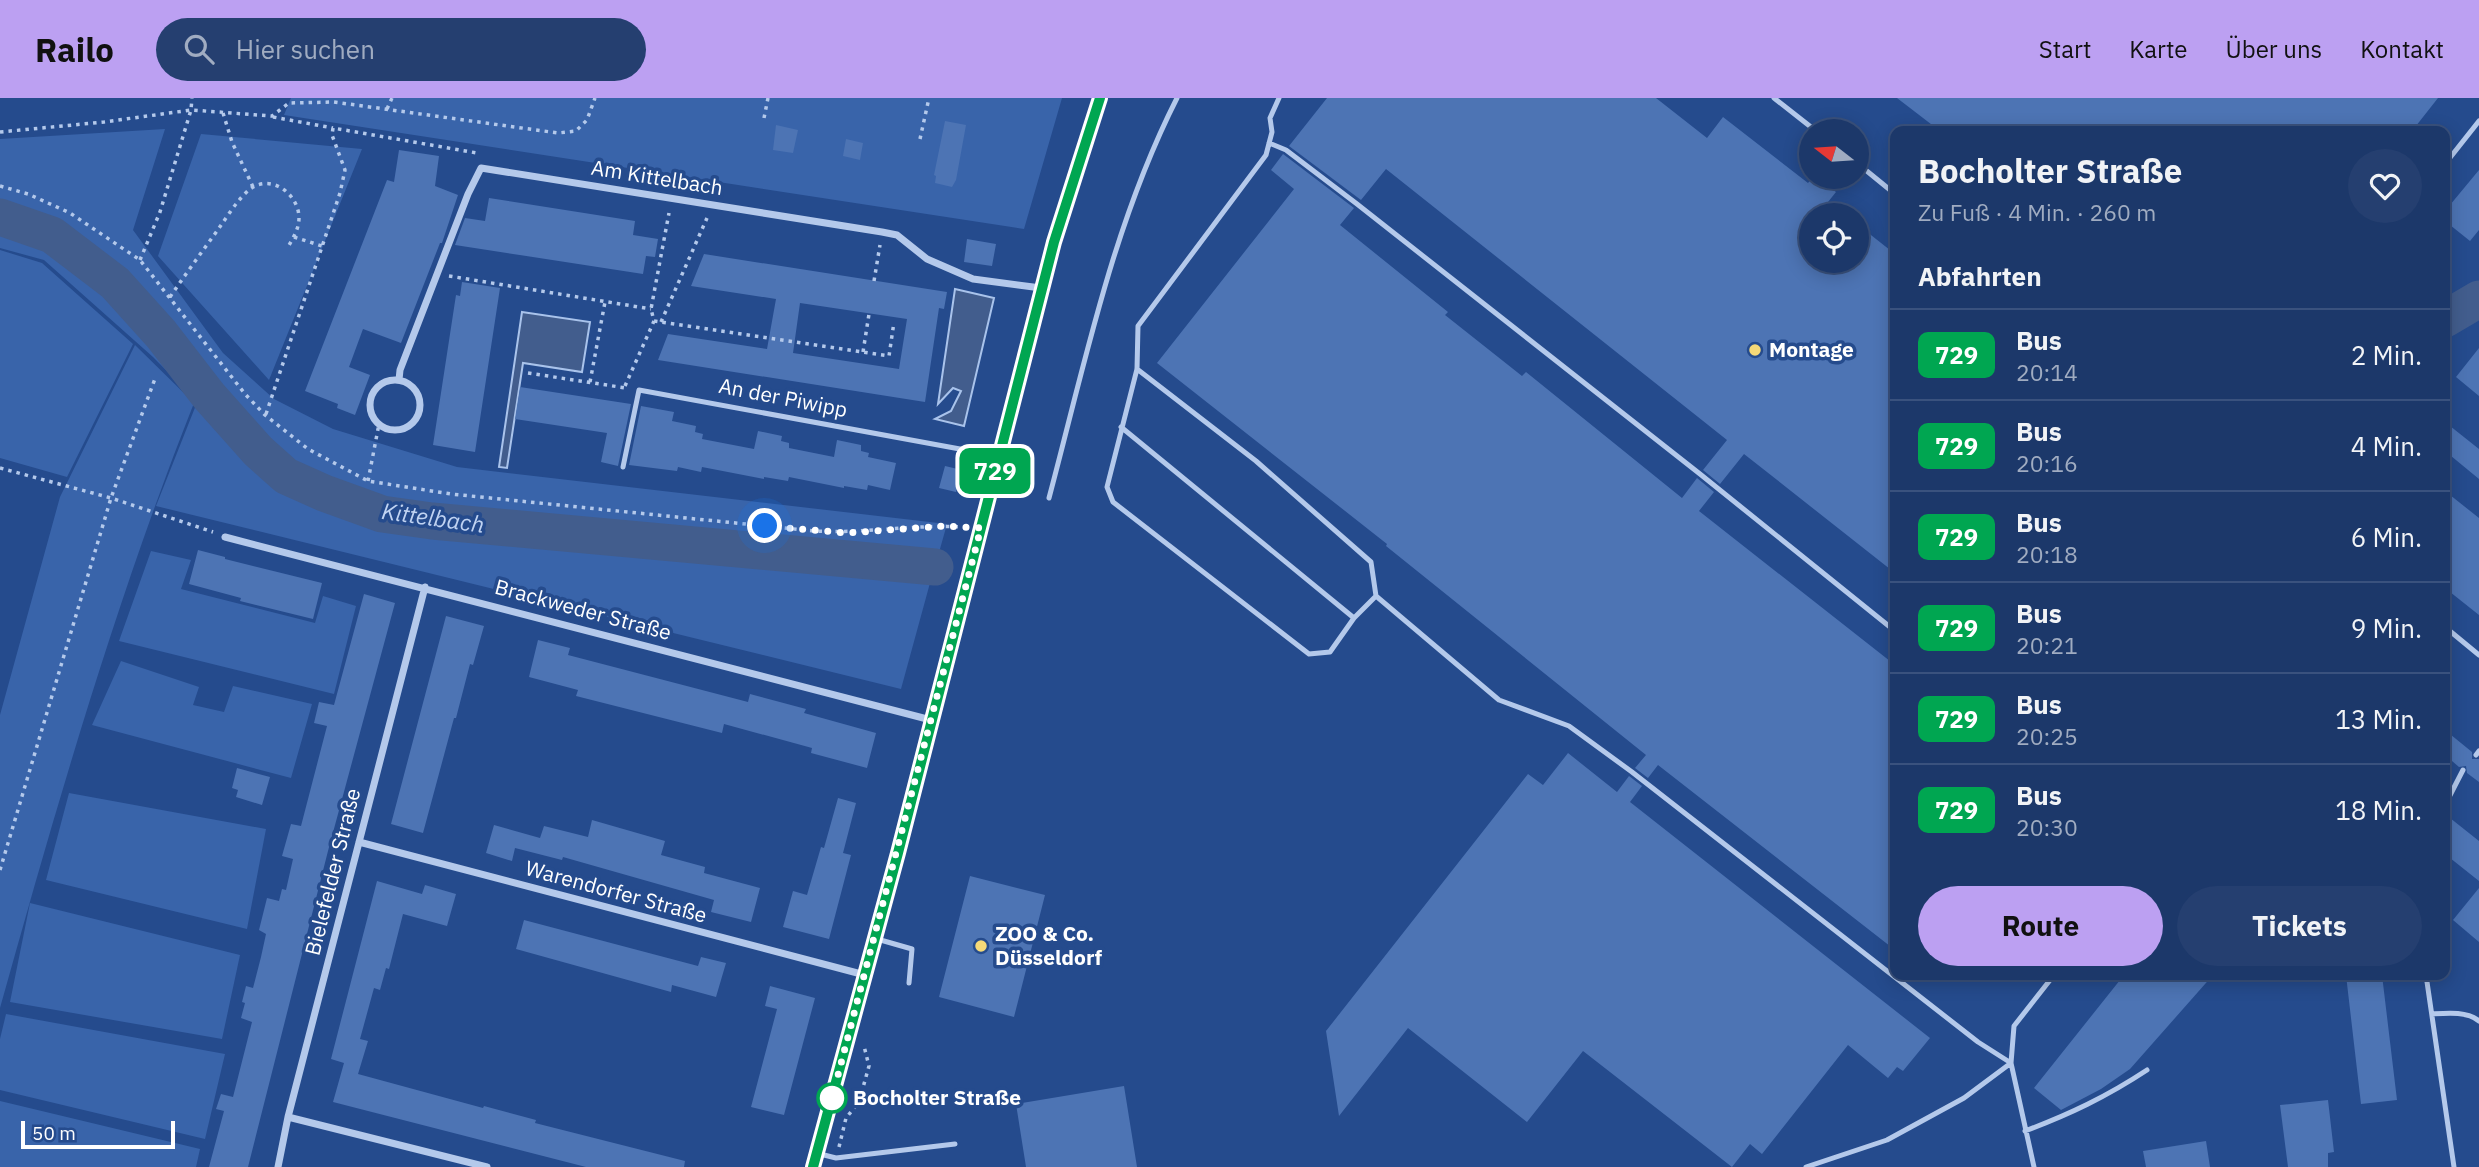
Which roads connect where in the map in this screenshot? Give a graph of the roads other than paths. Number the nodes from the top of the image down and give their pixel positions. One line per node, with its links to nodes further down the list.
1 (1100, 98): 11 (street)
2 (1177, 98): 17 (lane)
3 (1279, 98): 7 (lane)
4 (1774, 98): 5 (lane)
5 (1801, 119)
6 (2479, 121): 8 (lane)
7 (1269, 143): 12 (lane); 22 (lane)
8 (2450, 158)
9 (1869, 173): 10 (lane)
10 (1890, 190)
11 (1041, 288): 13 (street, Am Kittelbach); 15 (street)
12 (1137, 369): 14 (lane); 20 (lane)
13 (399, 380): 13 (street)
14 (1121, 428): 21 (lane); 21 (lane)
15 (998, 456): 16 (lane, An der Piwipp); 25 (street)
16 (623, 467)
17 (1049, 498)
18 (225, 537): 19 (street, Brackweder Straße)
19 (425, 587): 25 (street, Brackweder Straße); 28 (street, Bielefelder Straße)
20 (1376, 596): 21 (lane); 30 (lane)
21 (1354, 618)
22 (1890, 627)
23 (2450, 632): 24 (lane)
24 (2479, 654)
25 (931, 720): 29 (street)
26 (2463, 770): 27 (lane)
27 (2450, 795)
28 (359, 842): 31 (street, Warendorfer Straße); 40 (street, Bielefelder Straße)
29 (875, 938): 31 (street); 35 (lane)
30 (1890, 973)
31 (865, 975): 43 (street)
32 (1899, 980): 38 (lane)
33 (2050, 980): 38 (lane)
34 (2427, 980): 36 (lane)
35 (909, 983)
36 (2432, 1014): 37 (lane); 49 (lane)
37 (2479, 1021)
38 (2011, 1063): 41 (lane); 47 (lane)
39 (2147, 1070): 41 (lane)
40 (288, 1117): 44 (street, Bielefelder Straße); 45 (street)
41 (2025, 1131): 48 (lane)
42 (956, 1144): 43 (lane)
43 (817, 1153): 46 (street)
44 (278, 1167)
45 (487, 1167)
46 (813, 1167)
47 (1806, 1167)
48 (2034, 1167)
49 (2454, 1167)

